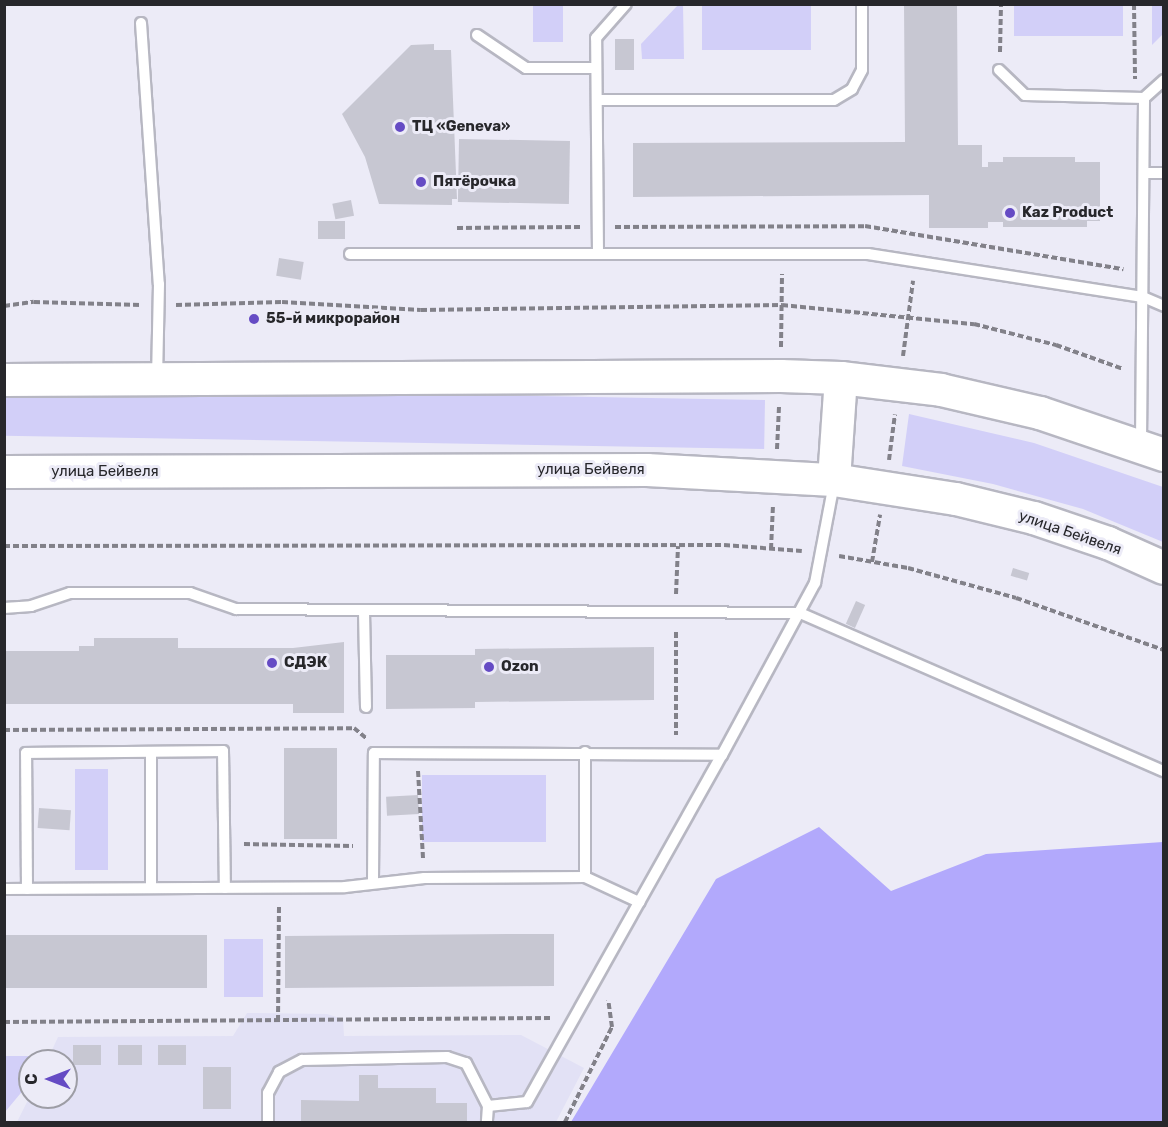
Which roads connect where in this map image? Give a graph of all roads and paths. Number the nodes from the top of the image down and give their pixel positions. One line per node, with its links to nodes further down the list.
1 (626, 4): 7 (lane)
2 (862, 4): 11 (lane)
3 (1001, 4): 8 (path)
4 (1134, 4): 10 (path)
5 (141, 23): 18 (lane)
6 (477, 35): 7 (lane)
7 (596, 68): 11 (lane)
8 (999, 70): 10 (lane)
9 (1164, 80): 10 (lane)
10 (1140, 97): 12 (lane)
11 (597, 100): 14 (lane)
12 (1145, 173): 13 (lane); 16 (lane)
13 (1164, 173)
14 (598, 253): 15 (lane); 16 (lane)
15 (350, 254)
16 (1143, 297): 19 (lane); 20 (lane)
17 (4, 306): 18 (path)
18 (158, 306): 20 (path); 23 (lane)
19 (1164, 306)
20 (1142, 376): 24 (lane)
21 (840, 378): 23 (main road); 24 (main road); 26 (main road)
22 (4, 380): 23 (main road)
23 (157, 380)
24 (1152, 451)
25 (4, 472): 26 (main road, улица Бейвеля)
26 (834, 480): 29 (lane); 30 (main road, улица Бейвеля)
27 (4, 546): 28 (path)
28 (678, 546): 29 (path); 32 (path)
29 (821, 553): 34 (lane); 35 (path)
30 (1164, 568)
31 (4, 608): 33 (lane)
32 (676, 611): 33 (lane); 34 (lane); 39 (path)
33 (364, 612): 36 (lane)
34 (800, 613): 45 (lane); 46 (lane)
35 (1164, 650)
36 (366, 706)
37 (4, 730): 40 (path)
38 (664, 737): 39 (path)
39 (676, 737): 44 (path)
40 (377, 738)
41 (151, 752): 47 (lane); 52 (lane); 56 (lane)
42 (585, 752): 43 (lane); 44 (lane); 49 (lane)
43 (417, 753): 48 (lane); 50 (path)
44 (676, 754): 45 (lane)
45 (722, 755): 57 (lane)
46 (1164, 771)
47 (224, 843): 48 (path); 53 (lane)
48 (375, 847): 51 (lane)
49 (585, 877): 50 (lane); 57 (lane)
50 (424, 878): 51 (lane)
51 (373, 881): 54 (lane)
52 (151, 887): 53 (lane); 56 (lane)
53 (225, 888): 54 (lane)
54 (280, 888): 60 (path)
55 (4, 889): 56 (lane)
56 (27, 889)
57 (639, 902): 58 (lane)
58 (602, 964): 59 (lane); 65 (path)
59 (574, 1018): 60 (path); 62 (lane)
60 (278, 1021): 61 (path)
61 (4, 1022)
62 (488, 1106): 63 (lane); 64 (lane)
63 (268, 1122)
64 (487, 1122)
65 (565, 1122)

